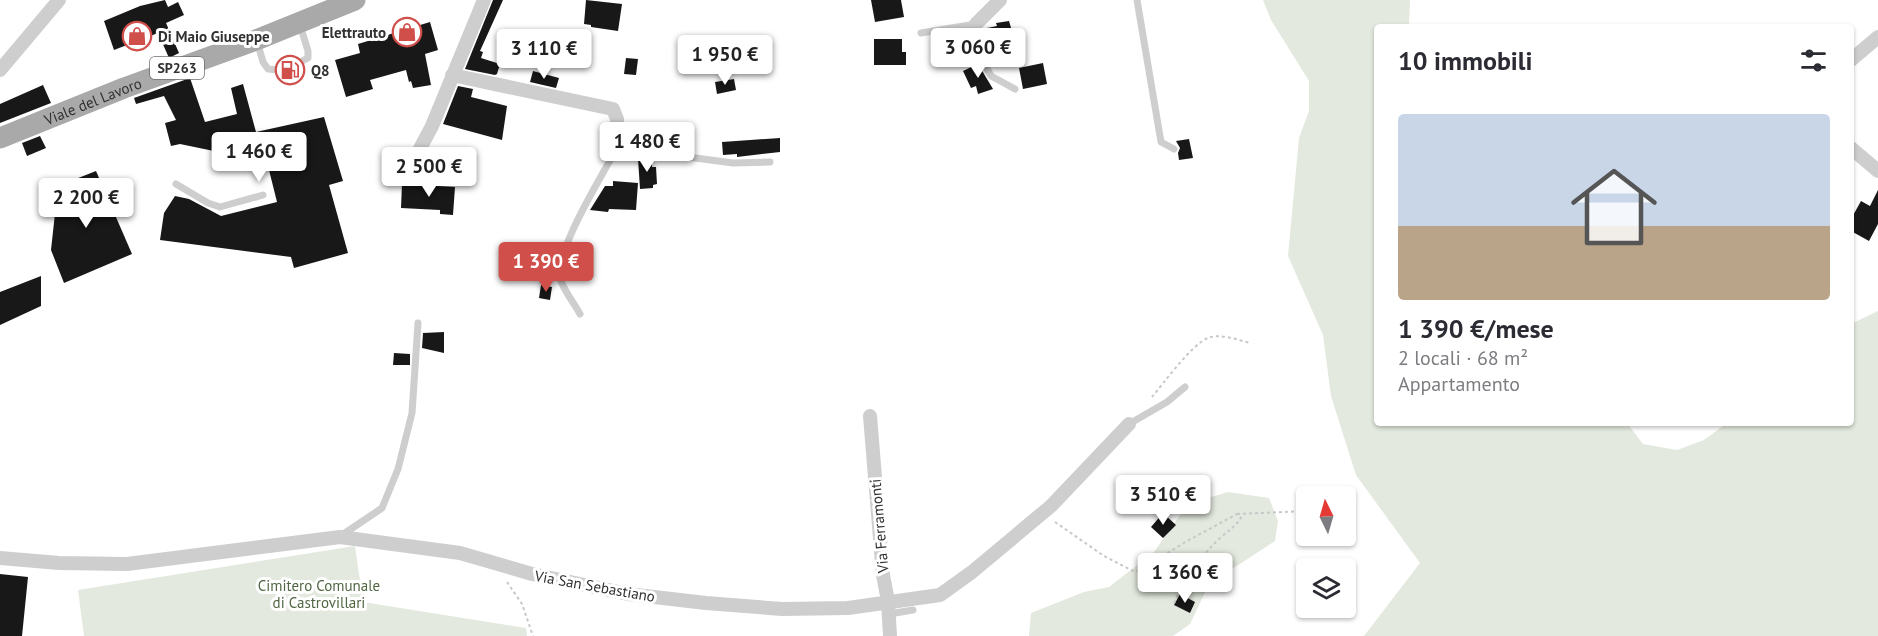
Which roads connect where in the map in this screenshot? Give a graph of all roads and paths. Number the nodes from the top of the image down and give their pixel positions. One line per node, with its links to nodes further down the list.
1 (59, 0): 12 (street)
2 (355, 0): 6 (main road, Viale del Lavoro / SP263)
3 (484, 0): 13 (street)
4 (999, 0): 7 (street)
5 (1137, 0): 17 (lane)
6 (299, 23): 10 (main road, Viale del Lavoro / SP263); 10 (lane)
7 (976, 24): 8 (lane); 14 (lane)
8 (921, 33)
9 (1878, 37): 11 (street)
10 (256, 40): 15 (main road, Viale del Lavoro / SP263)
11 (1854, 57)
12 (0, 70)
13 (452, 75): 16 (street); 21 (street)
14 (1015, 89)
15 (0, 138)
16 (617, 141): 19 (lane); 24 (lane)
17 (1174, 149)
18 (1854, 151): 20 (street)
19 (770, 162)
20 (1878, 171)
21 (406, 175)
22 (176, 184): 23 (lane)
23 (263, 195)
24 (580, 314)
25 (418, 323): 34 (lane)
26 (1250, 343): 28 (path)
27 (1185, 387): 30 (lane)
28 (1149, 402)
29 (870, 416): 38 (street, Via Ferramonti)
30 (1129, 424): 32 (street, Via San Sebastiano)
31 (1296, 511): 33 (path)
32 (1044, 512): 33 (path); 38 (street, Via San Sebastiano)
33 (1237, 514): 37 (path)
34 (340, 537): 35 (street, Via San Sebastiano); 36 (street, Via San Sebastiano)
35 (0, 558)
36 (494, 563): 38 (street, Via San Sebastiano); 40 (path)
37 (1173, 606)
38 (889, 607): 39 (lane); 41 (street, Via Ferramonti)
39 (913, 610)
40 (532, 636)
41 (890, 636)

